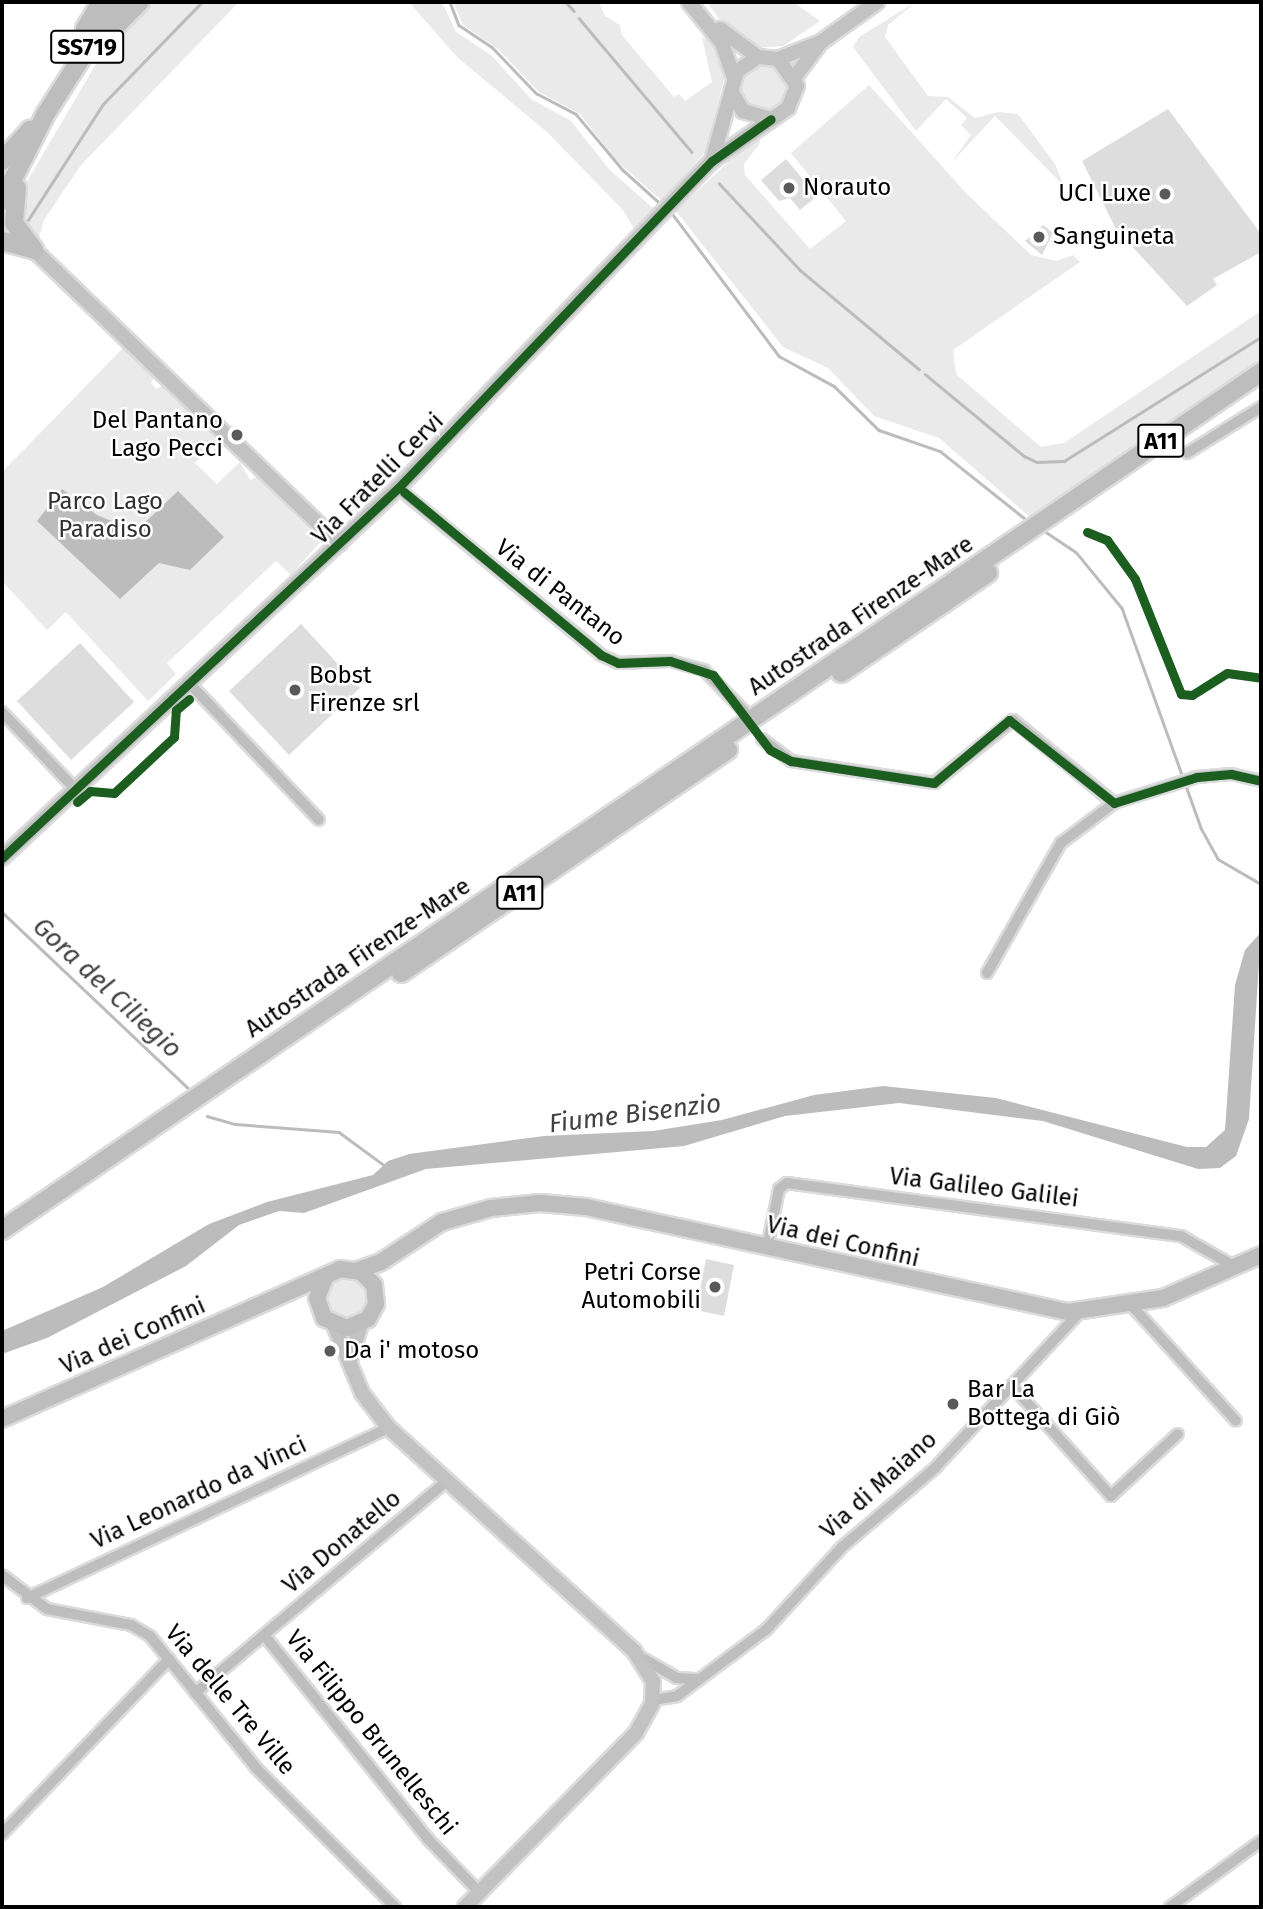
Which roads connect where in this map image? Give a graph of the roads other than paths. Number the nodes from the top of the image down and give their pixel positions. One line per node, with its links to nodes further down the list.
1 (101, 2): 12 (highway)
2 (117, 2): 12 (highway, SS719)
3 (140, 2): 12 (highway)
4 (689, 2): 10 (street)
5 (697, 2): 8 (street)
6 (877, 2): 7 (street, Via Fratelli Cervi)
7 (821, 42): 9 (street, Via Fratelli Cervi); 11 (street, Via Fratelli Cervi)
8 (758, 57): 9 (street, Via Fratelli Cervi); 10 (street)
9 (778, 59): 11 (street)
10 (734, 77): 13 (street, Via Fratelli Cervi)
11 (794, 78): 14 (street, Via Fratelli Cervi)
12 (58, 93): 15 (highway, SS719)
13 (733, 94): 14 (street); 17 (street, Via Fratelli Cervi)
14 (771, 118): 17 (street, Via Fratelli Cervi)
15 (32, 137): 16 (highway); 18 (highway, SS719); 19 (highway, SS719); 21 (highway)
16 (2, 161)
17 (712, 161): 26 (street, Via Fratelli Cervi)
18 (2, 179)
19 (2, 201)
20 (2, 241): 21 (highway)
21 (34, 250): 29 (street)
22 (1261, 372): 27 (highway, Autostrada Firenze-Mare / A11)
23 (1261, 386): 27 (highway, Autostrada Firenze-Mare / A11)
24 (1261, 407): 25 (street)
25 (1187, 453)
26 (398, 488): 29 (street, Via Fratelli Cervi); 32 (street, Via di Pantano)
27 (1067, 513): 28 (highway, Autostrada Firenze-Mare / A11)
28 (1030, 537): 40 (highway, Autostrada Firenze-Mare / A11); 42 (highway, Autostrada Firenze-Mare / A11)
29 (340, 544): 30 (street, Via Fratelli Cervi)
30 (190, 684): 35 (street, Via Fratelli Cervi); 37 (street)
31 (2, 712): 35 (street)
32 (745, 712)
33 (762, 739): 36 (street)
34 (1261, 781): 36 (street)
35 (76, 790): 38 (street, Via Fratelli Cervi)
36 (1114, 803): 39 (street)
37 (319, 820)
38 (2, 858)
39 (988, 973)
40 (2, 1230)
41 (412, 1239): 43 (main road, Via dei Confini); 46 (main road, Via dei Confini); 48 (main road, Via dei Confini)
42 (2, 1244)
43 (767, 1248): 45 (street, Via Galileo Galilei); 52 (main road, Via dei Confini)
44 (1261, 1255): 45 (main road, Via dei Confini)
45 (1237, 1268): 50 (main road, Via dei Confini)
46 (358, 1270): 47 (main road, Via dei Confini); 48 (main road)
47 (326, 1276): 49 (main road, Via dei Confini); 51 (main road)
48 (375, 1288): 53 (main road, Via dei Confini)
49 (282, 1294): 51 (main road); 57 (main road, Via dei Confini)
50 (1131, 1305): 52 (main road, Via dei Confini); 58 (street)
51 (318, 1306): 54 (main road)
52 (1079, 1313): 56 (street, Via di Maiano)
53 (361, 1324): 54 (main road); 55 (street)
54 (334, 1325): 55 (street)
55 (350, 1361): 59 (street)
56 (1014, 1388): 60 (street); 68 (street, Via di Maiano)
57 (2, 1419)
58 (1236, 1421)
59 (389, 1428): 61 (street); 63 (street, Via Leonardo da Vinci)
60 (1178, 1434)
61 (447, 1481): 64 (street, Via Donatello); 65 (street)
62 (2, 1575): 63 (street, Via delle Tre Ville)
63 (27, 1598): 66 (street, Via delle Tre Ville)
64 (264, 1635): 70 (street, Via Filippo Brunelleschi); 74 (street, Via Filippo Brunelleschi)
65 (639, 1656): 67 (street); 69 (street); 71 (street)
66 (169, 1659): 70 (street, Via delle Tre Ville); 72 (street)
67 (677, 1678): 68 (street); 69 (street)
68 (699, 1679): 71 (street, Via di Maiano)
69 (653, 1682): 71 (street)
70 (195, 1693): 75 (street, Via delle Tre Ville)
71 (653, 1700): 74 (street)
72 (2, 1834)
73 (1261, 1841): 77 (street)
74 (479, 1892): 76 (street)
75 (395, 1907)
76 (465, 1907)
77 (1170, 1907)

